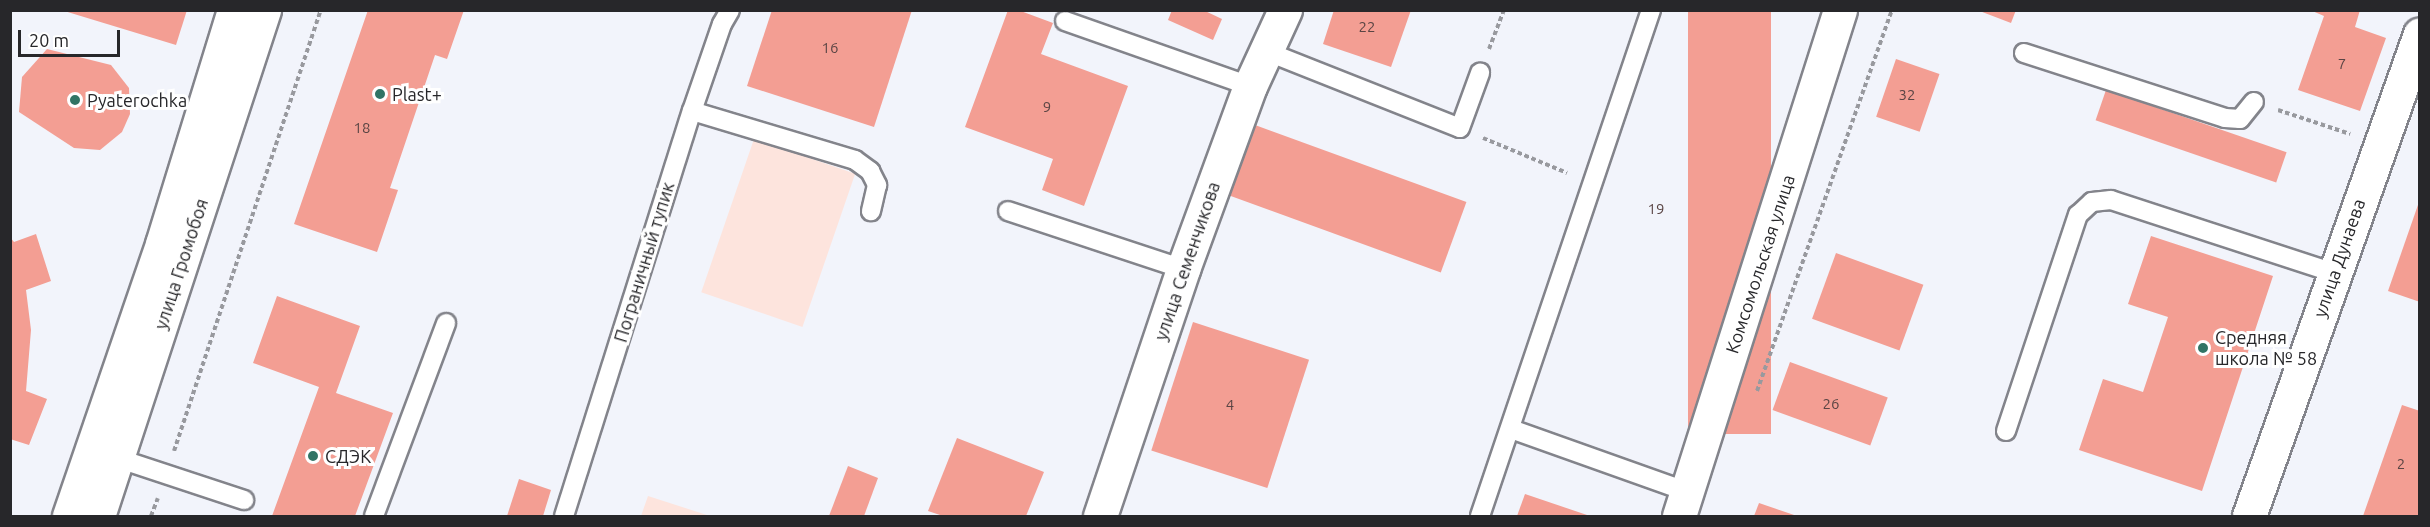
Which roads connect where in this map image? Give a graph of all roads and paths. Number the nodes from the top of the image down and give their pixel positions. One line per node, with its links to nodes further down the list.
1 (234, 10): 33 (street, улица Громобоя)
2 (264, 10): 29 (street, улица Громобоя)
3 (321, 10): 30 (path)
4 (730, 10): 17 (lane, Пограничный тупик)
5 (1285, 10): 12 (street, улица Семенчикова)
6 (1504, 10): 14 (path)
7 (1651, 10): 20 (lane)
8 (1840, 10): 32 (street, Комсомольская улица)
9 (1892, 10): 26 (path)
10 (1065, 21): 15 (lane)
11 (2420, 34): 19 (street, улица Дунаева)
12 (1268, 52): 15 (street, улица Семенчикова); 18 (lane)
13 (2024, 53): 16 (lane)
14 (1480, 73): 18 (lane)
15 (1250, 86): 23 (street, улица Семенчикова)
16 (2254, 102): 19 (path)
17 (692, 111): 21 (lane); 37 (lane, Пограничный тупик)
18 (1460, 128): 20 (path)
19 (2379, 145): 24 (street, улица Дунаева)
20 (1593, 183): 27 (lane)
21 (871, 211)
22 (1008, 211): 23 (lane)
23 (1183, 269): 38 (street, улица Семенчикова)
24 (2334, 273): 28 (lane); 40 (street, улица Дунаева)
25 (446, 323): 36 (lane)
26 (1755, 398)
27 (1511, 429): 32 (lane); 39 (lane)
28 (2006, 431)
29 (117, 458): 30 (lane); 34 (street, улица Громобоя)
30 (166, 474): 31 (lane); 35 (path)
31 (244, 500)
32 (1684, 504)
33 (69, 516)
34 (98, 516)
35 (151, 516)
36 (374, 516)
37 (564, 516)
38 (1100, 516)
39 (1480, 516)
40 (2249, 516)

